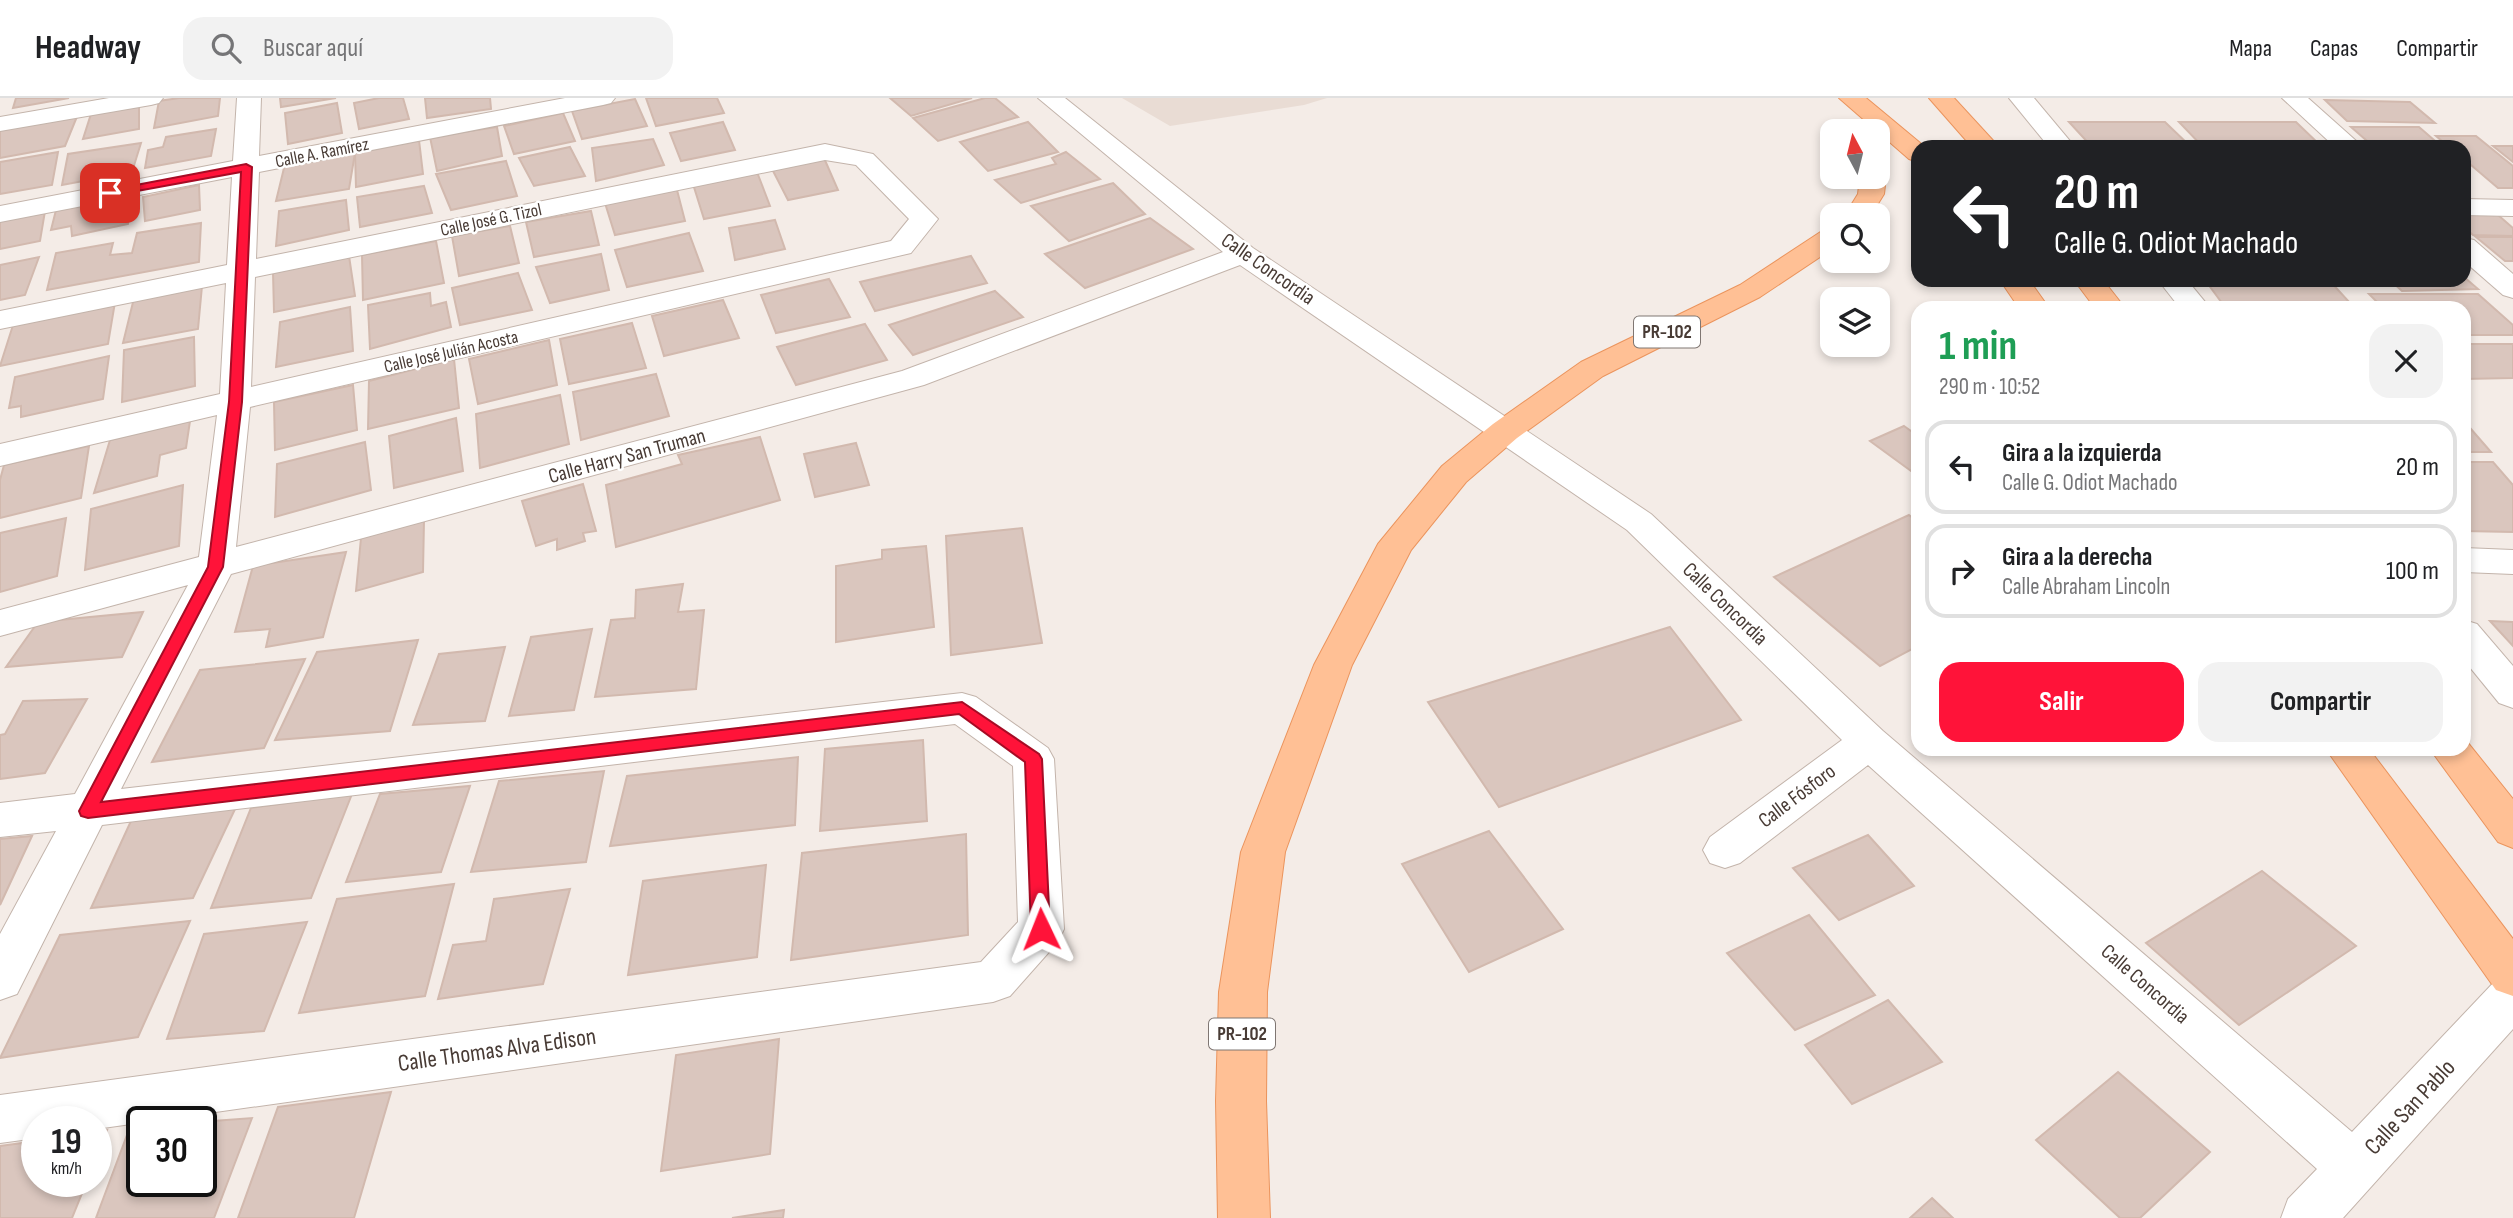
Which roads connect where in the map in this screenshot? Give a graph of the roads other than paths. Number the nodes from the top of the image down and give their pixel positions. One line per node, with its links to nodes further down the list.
1 (151, 98): 11 (street)
2 (249, 98): 16 (street)
3 (603, 98): 16 (street, Calle A. Ramírez)
4 (1049, 98): 23 (street, Calle Concordia)
5 (1839, 98): 10 (main road)
6 (1851, 98): 15 (main road)
7 (1941, 98): 12 (main road)
8 (2021, 98): 13 (street)
9 (2294, 98): 14 (street)
10 (1853, 119)
11 (0, 124)
12 (1980, 140)
13 (2056, 140)
14 (2342, 140)
15 (1911, 148)
16 (246, 167): 19 (street, Calle A. Ramírez); 24 (street)
17 (2471, 207): 18 (street)
18 (2513, 208)
19 (0, 214)
20 (1820, 245): 32 (main road, PR-102)
21 (901, 247): 24 (street, Calle José G. Tizol); 31 (street, Calle José Julián Acosta)
22 (2471, 252): 27 (street)
23 (1243, 254): 32 (street, Calle Concordia); 36 (street, Calle Harry San Truman)
24 (242, 271): 30 (street, Calle José G. Tizol); 31 (street)
25 (2094, 287): 28 (main road)
26 (2178, 287): 29 (street)
27 (2513, 289)
28 (2104, 301)
29 (2189, 301)
30 (0, 320)
31 (235, 402): 33 (street, Calle José Julián Acosta); 36 (street)
32 (1505, 431): 40 (street, Calle Concordia); 52 (main road, PR-102)
33 (0, 455)
34 (2471, 559): 35 (street)
35 (2513, 562)
36 (216, 567): 37 (street, Calle Harry San Truman); 43 (street)
37 (0, 623)
38 (2471, 642): 39 (street)
39 (2513, 693)
40 (1869, 742): 46 (street, Calle Fósforo); 51 (street, Calle Concordia)
41 (2351, 756): 47 (main road)
42 (2455, 756): 45 (main road)
43 (88, 811): 44 (street); 48 (street); 50 (street, Calle Thomas Alva Edison)
44 (0, 820)
45 (2513, 830)
46 (1725, 850)
47 (2513, 975)
48 (0, 979)
49 (2513, 995): 51 (street, Calle San Pablo)
50 (0, 1119)
51 (2354, 1167): 53 (street, Calle San Pablo)
52 (1244, 1218)
53 (2307, 1218)

